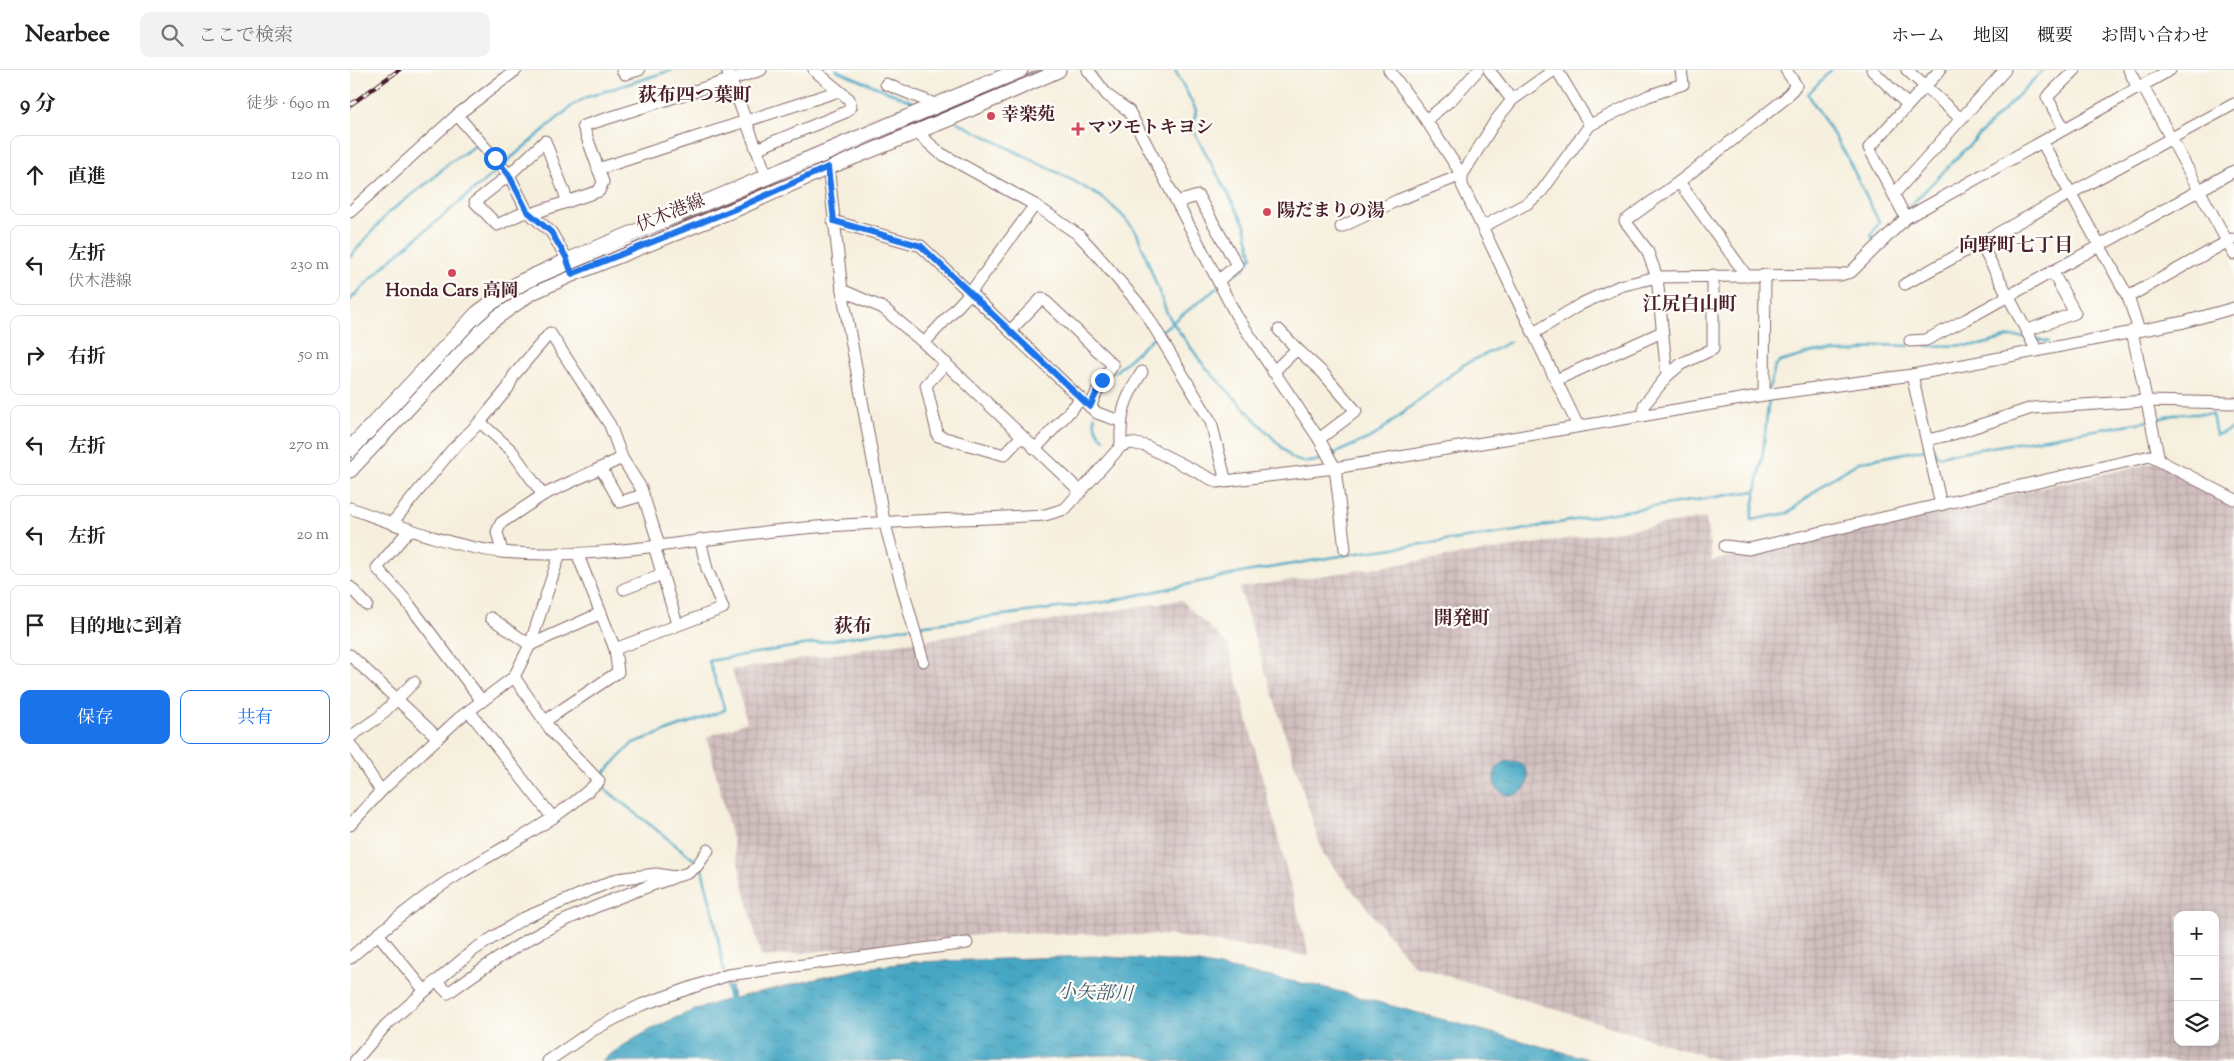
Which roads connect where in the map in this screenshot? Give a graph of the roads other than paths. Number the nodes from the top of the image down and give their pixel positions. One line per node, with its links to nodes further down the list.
1 (516, 70): 31 (street)
2 (622, 70): 3 (street)
3 (639, 70)
4 (762, 70): 22 (street)
5 (814, 70): 26 (street)
6 (1058, 70): 37 (main road, 伏木港線)
7 (1088, 70): 52 (street)
8 (1388, 70): 33 (street)
9 (1478, 70): 33 (street)
10 (1489, 70): 27 (street)
11 (1555, 70): 27 (street); 35 (street)
12 (1681, 70): 35 (street)
13 (1786, 70): 47 (street)
14 (1872, 70): 30 (street)
15 (1907, 70): 25 (street)
16 (1940, 70): 25 (street)
17 (2005, 70): 32 (street)
18 (2075, 70): 36 (street)
19 (2128, 70): 24 (street)
20 (2170, 70): 24 (street)
21 (1010, 72): 29 (main road, 伏木港線)
22 (729, 75): 34 (street); 42 (street)
23 (886, 84): 29 (street)
24 (2140, 86): 36 (street); 38 (street)
25 (1925, 87): 30 (street); 32 (street)
26 (839, 91): 34 (street); 40 (street)
27 (1512, 100): 45 (street)
28 (2234, 104): 38 (street)
29 (937, 105): 41 (main road, 伏木港線)
30 (1908, 105): 49 (street)
31 (458, 115): 44 (street); 54 (street)
32 (1961, 119): 49 (street)
33 (1426, 120): 45 (street)
34 (746, 122): 40 (street); 42 (street)
35 (1590, 125): 59 (street)
36 (2064, 129): 39 (street)
37 (916, 132): 41 (main road, 伏木港線); 53 (street)
38 (2171, 138): 48 (street); 50 (street)
39 (2042, 142): 50 (street); 56 (street)
40 (756, 150): 46 (street)
41 (825, 160): 46 (main road, 伏木港線); 57 (street); 64 (main road, 伏木港線)
42 (598, 169): 51 (street)
43 (2234, 171): 48 (street)
44 (509, 175): 51 (street); 55 (street); 55 (street)
45 (1462, 175): 58 (street); 59 (street)
46 (767, 177): 64 (main road, 伏木港線)
47 (1679, 182): 67 (street); 69 (street)
48 (2199, 190): 60 (street); 62 (street)
49 (1894, 194): 56 (street)
50 (2071, 194): 61 (street); 62 (street)
51 (568, 202): 55 (street)
52 (1177, 202): 70 (street); 70 (street)
53 (1035, 205): 73 (street); 112 (street)
54 (350, 212)
55 (529, 213): 64 (street)
56 (1906, 218): 68 (street)
57 (834, 221): 72 (street); 73 (street)
58 (1342, 227)
59 (1482, 227): 82 (street)
60 (2231, 240): 63 (street); 75 (street)
61 (1981, 244): 71 (street); 74 (street)
62 (2099, 245): 65 (street); 75 (street)
63 (2234, 254)
64 (570, 267): 106 (main road, 伏木港線); 111 (main road, 伏木港線)
65 (2052, 271): 74 (street); 78 (street)
66 (1713, 275): 67 (street); 69 (street); 91 (street)
67 (1746, 275): 68 (street)
68 (1765, 275): 93 (street)
69 (1657, 277): 81 (street); 82 (street)
70 (1218, 281): 89 (street)
71 (1905, 284)
72 (842, 290): 84 (street); 119 (street)
73 (970, 292): 79 (street); 84 (street)
74 (2009, 295): 78 (street); 83 (street)
75 (2128, 296): 80 (street)
76 (2234, 308): 80 (street)
77 (1279, 330): 85 (street)
78 (2028, 330): 86 (street)
79 (1010, 331): 95 (street); 95 (street)
80 (2136, 331): 86 (street); 94 (street)
81 (1662, 332): 91 (street); 92 (street)
82 (1534, 333): 92 (street)
83 (1910, 341)
84 (924, 343): 87 (street)
85 (1298, 349): 89 (street); 102 (street)
86 (2037, 351): 90 (street)
87 (946, 364): 101 (street); 101 (street)
88 (1142, 372): 98 (street)
89 (1273, 372): 102 (street)
90 (1912, 375): 93 (street); 103 (street)
91 (1667, 376): 97 (street)
92 (1556, 380): 100 (street)
93 (1764, 395): 97 (street)
94 (2146, 401): 96 (street); 103 (street); 108 (street)
95 (1086, 403): 98 (street); 105 (street)
96 (2234, 403)
97 (1644, 415): 100 (street)
98 (1120, 420): 104 (street)
99 (480, 422): 107 (street); 114 (street); 120 (street)
100 (1578, 426): 110 (street)
101 (1022, 436): 105 (street)
102 (1319, 439): 110 (street)
103 (1927, 440): 117 (street)
104 (1122, 446): 112 (street); 113 (street)
105 (1035, 448): 113 (street)
106 (350, 449)
107 (622, 458): 109 (street); 115 (street)
108 (2159, 460): 116 (street); 117 (street)
109 (601, 468): 114 (street); 115 (street)
110 (1335, 468): 112 (street); 125 (street)
111 (350, 470)
112 (1226, 482)
113 (1081, 492): 119 (street)
114 (543, 494): 126 (street)
115 (643, 496): 123 (street)
116 (2234, 499)
117 (1941, 505): 124 (street)
118 (350, 508): 120 (street)
119 (884, 521): 122 (street); 139 (street)
120 (392, 523): 121 (street)
121 (410, 529): 126 (street); 143 (street)
122 (700, 539): 123 (street); 135 (street)
123 (656, 546): 128 (street); 129 (street)
124 (1725, 546)
125 (1345, 549)
126 (502, 552): 127 (street)
127 (560, 553): 128 (street); 136 (street)
128 (577, 553): 133 (street)
129 (663, 574): 131 (street); 135 (street)
130 (350, 587): 132 (street)
131 (624, 589)
132 (367, 605)
133 (601, 613): 136 (street); 137 (street)
134 (491, 618): 136 (street)
135 (678, 624): 137 (street)
136 (530, 645): 140 (street)
137 (615, 649): 145 (street)
138 (350, 655): 142 (street)
139 (923, 662)
140 (514, 677): 143 (street); 145 (street)
141 (414, 682): 142 (street)
142 (398, 699): 146 (street); 147 (street)
143 (482, 701): 144 (street)
144 (469, 711): 147 (street); 150 (street)
145 (545, 721): 150 (street)
146 (350, 737)
147 (438, 738): 149 (street)
148 (350, 744): 149 (street)
149 (382, 791): 151 (street)
150 (553, 818): 154 (street)
151 (350, 825)
152 (708, 850): 153 (street)
153 (674, 877): 157 (street); 157 (street)
154 (378, 934): 156 (street); 158 (street)
155 (967, 943): 160 (street)
156 (350, 958)
157 (436, 981): 158 (street)
158 (425, 990): 159 (street)
159 (355, 1061)
160 (548, 1061)

